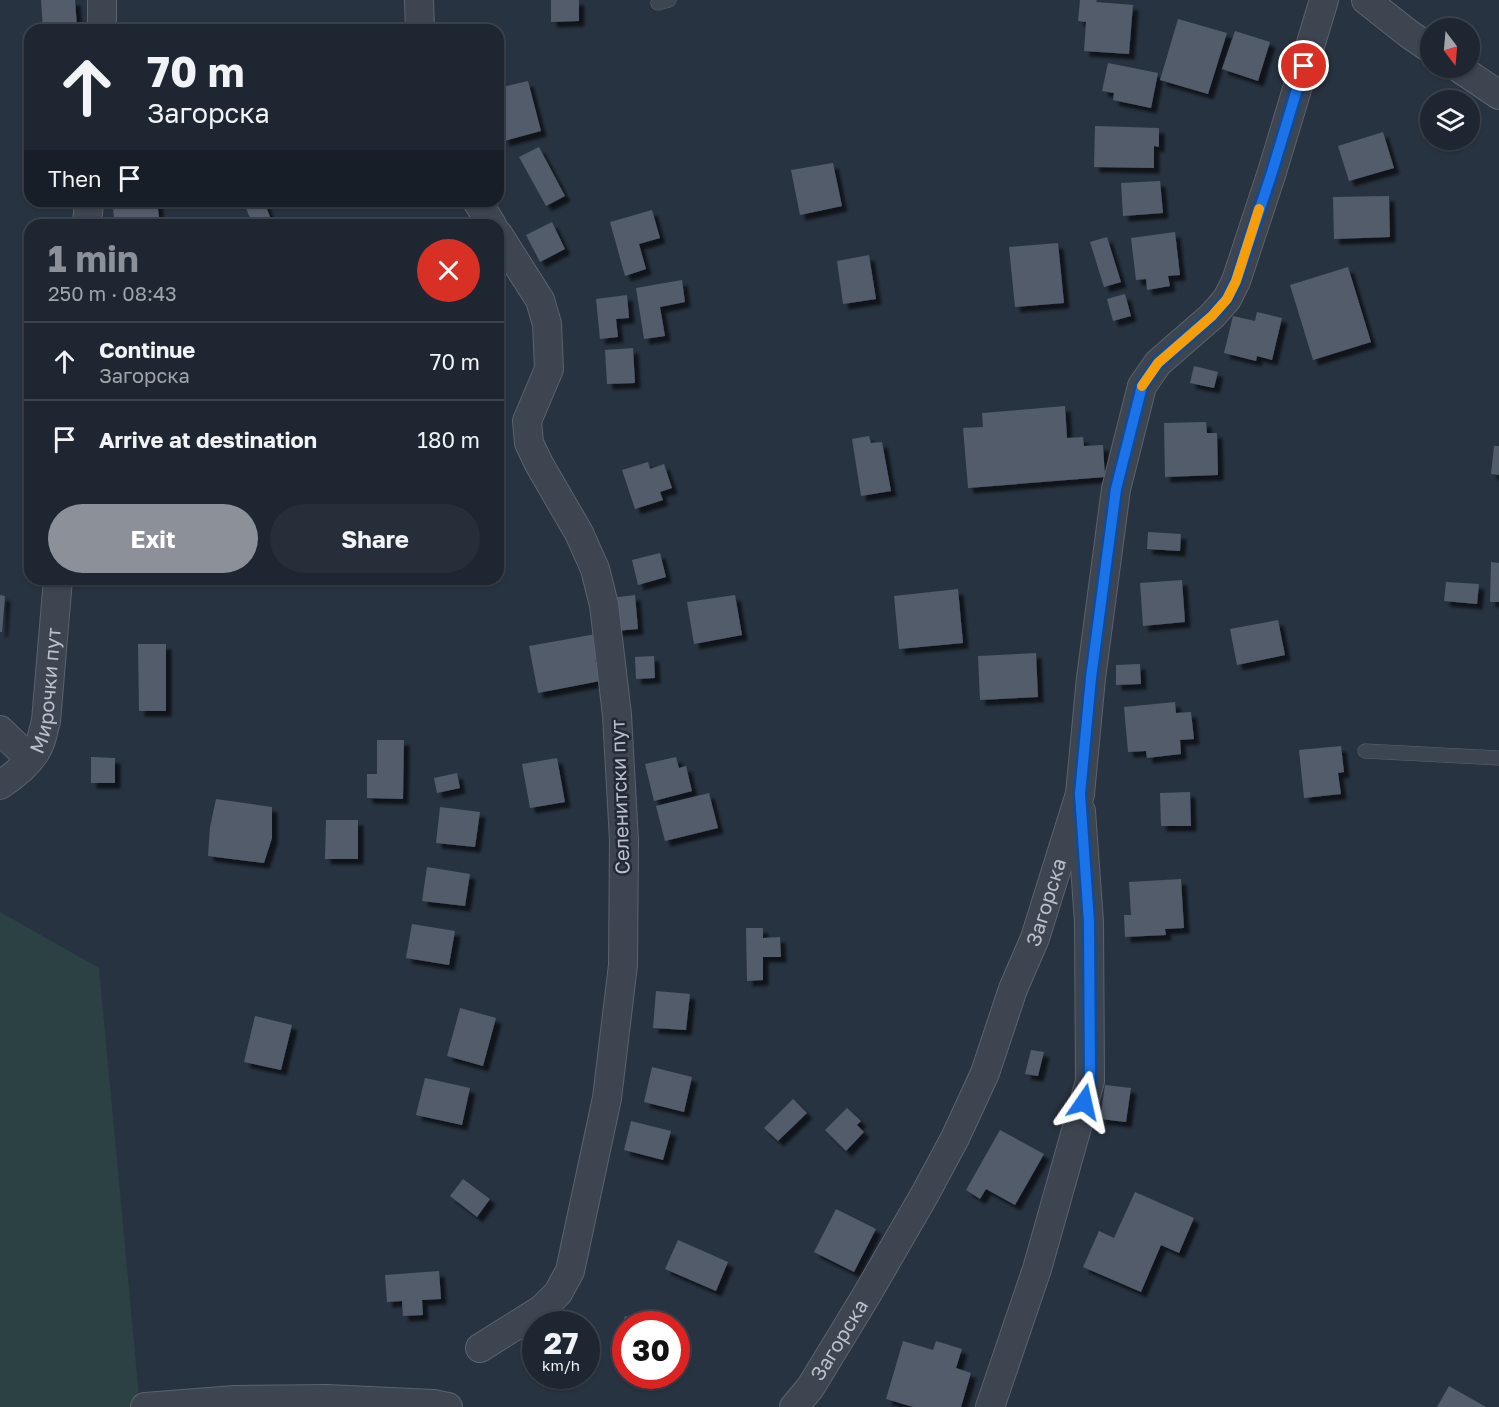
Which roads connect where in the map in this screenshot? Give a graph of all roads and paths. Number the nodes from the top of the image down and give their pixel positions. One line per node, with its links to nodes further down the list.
1 (102, 0): 5 (street)
2 (419, 0): 6 (street)
3 (1366, 0): 7 (street)
4 (1319, 1): 17 (street, Загорска)
5 (102, 24)
6 (420, 24)
7 (1420, 42)
8 (1473, 78): 9 (street)
9 (1499, 95)
10 (504, 243): 18 (street, Селенитски пут)
11 (57, 585): 15 (street, Мирочки пут)
12 (0, 730): 15 (street)
13 (1365, 751): 14 (lane)
14 (1499, 758)
15 (30, 759): 16 (street, Мирочки пут)
16 (0, 785)
17 (1080, 794): 21 (street, Загорска); 22 (street)
18 (480, 1348)
19 (145, 1407): 20 (street)
20 (448, 1407)
21 (794, 1407)
22 (990, 1407)

